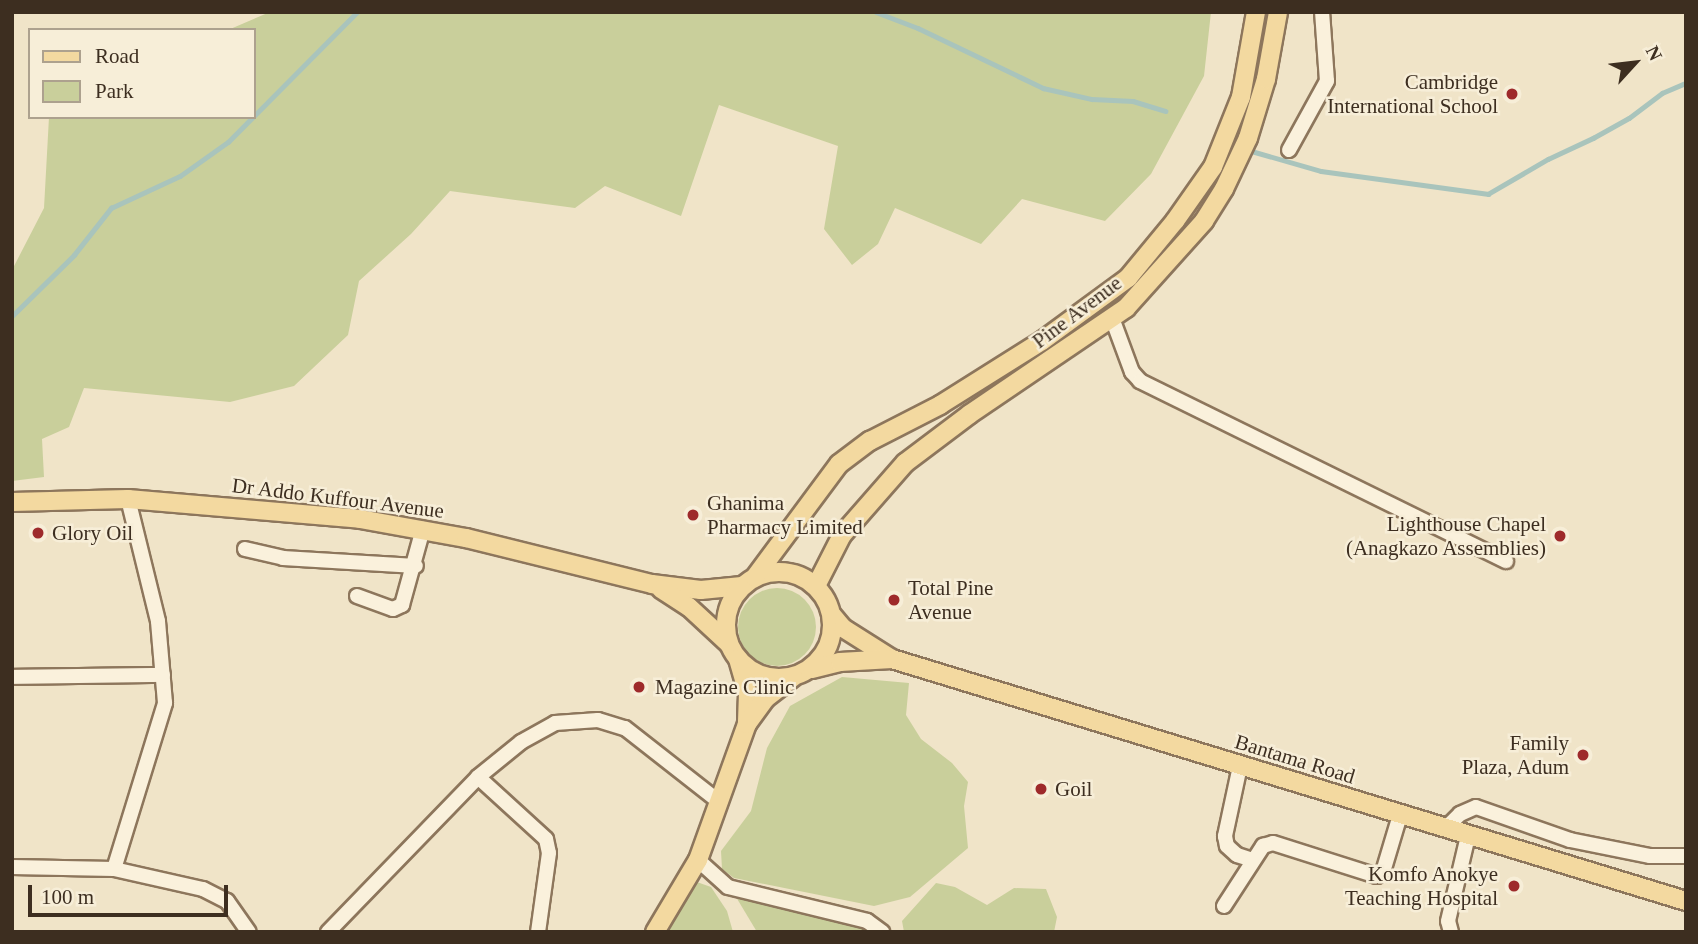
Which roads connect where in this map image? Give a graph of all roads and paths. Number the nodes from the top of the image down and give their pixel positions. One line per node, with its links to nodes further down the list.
1 (1256, 12): 12 (main road)
2 (1278, 12): 5 (main road, Pine Avenue)
3 (1322, 12): 4 (street)
4 (1289, 150)
5 (1112, 318): 10 (street); 14 (main road, Pine Avenue)
6 (128, 499): 7 (main road, Dr Addo Kuffour Avenue); 8 (main road, Dr Addo Kuffour Avenue); 20 (street)
7 (12, 502)
8 (424, 529): 11 (street); 13 (main road, Dr Addo Kuffour Avenue)
9 (245, 549): 11 (street)
10 (1506, 561)
11 (416, 566): 15 (street)
12 (749, 582): 13 (main road); 14 (main road); 17 (main road)
13 (652, 584): 17 (main road)
14 (816, 586): 16 (main road)
15 (357, 596)
16 (832, 615): 18 (main road); 19 (main road)
17 (734, 652): 19 (main road); 22 (main road)
18 (892, 659): 19 (main road); 23 (main road, Bantama Road)
19 (801, 673): 22 (main road)
20 (163, 675): 21 (street); 33 (street)
21 (12, 677)
22 (747, 724): 25 (main road)
23 (1240, 766): 26 (main road, Bantama Road); 31 (street)
24 (478, 777): 25 (street); 38 (street); 39 (street)
25 (718, 801): 30 (main road)
26 (1399, 815): 27 (main road, Bantama Road); 31 (street)
27 (1445, 828): 28 (main road, Bantama Road); 29 (street)
28 (1468, 836): 34 (main road, Bantama Road); 36 (street)
29 (1686, 856)
30 (698, 860): 40 (main road); 41 (street)
31 (1252, 860): 35 (street)
32 (12, 867): 33 (street)
33 (114, 869): 37 (street)
34 (1686, 901)
35 (1224, 906)
36 (1450, 926): 42 (street)
37 (249, 932)
38 (328, 932)
39 (538, 932)
40 (655, 932)
41 (882, 932)
42 (1437, 932)

